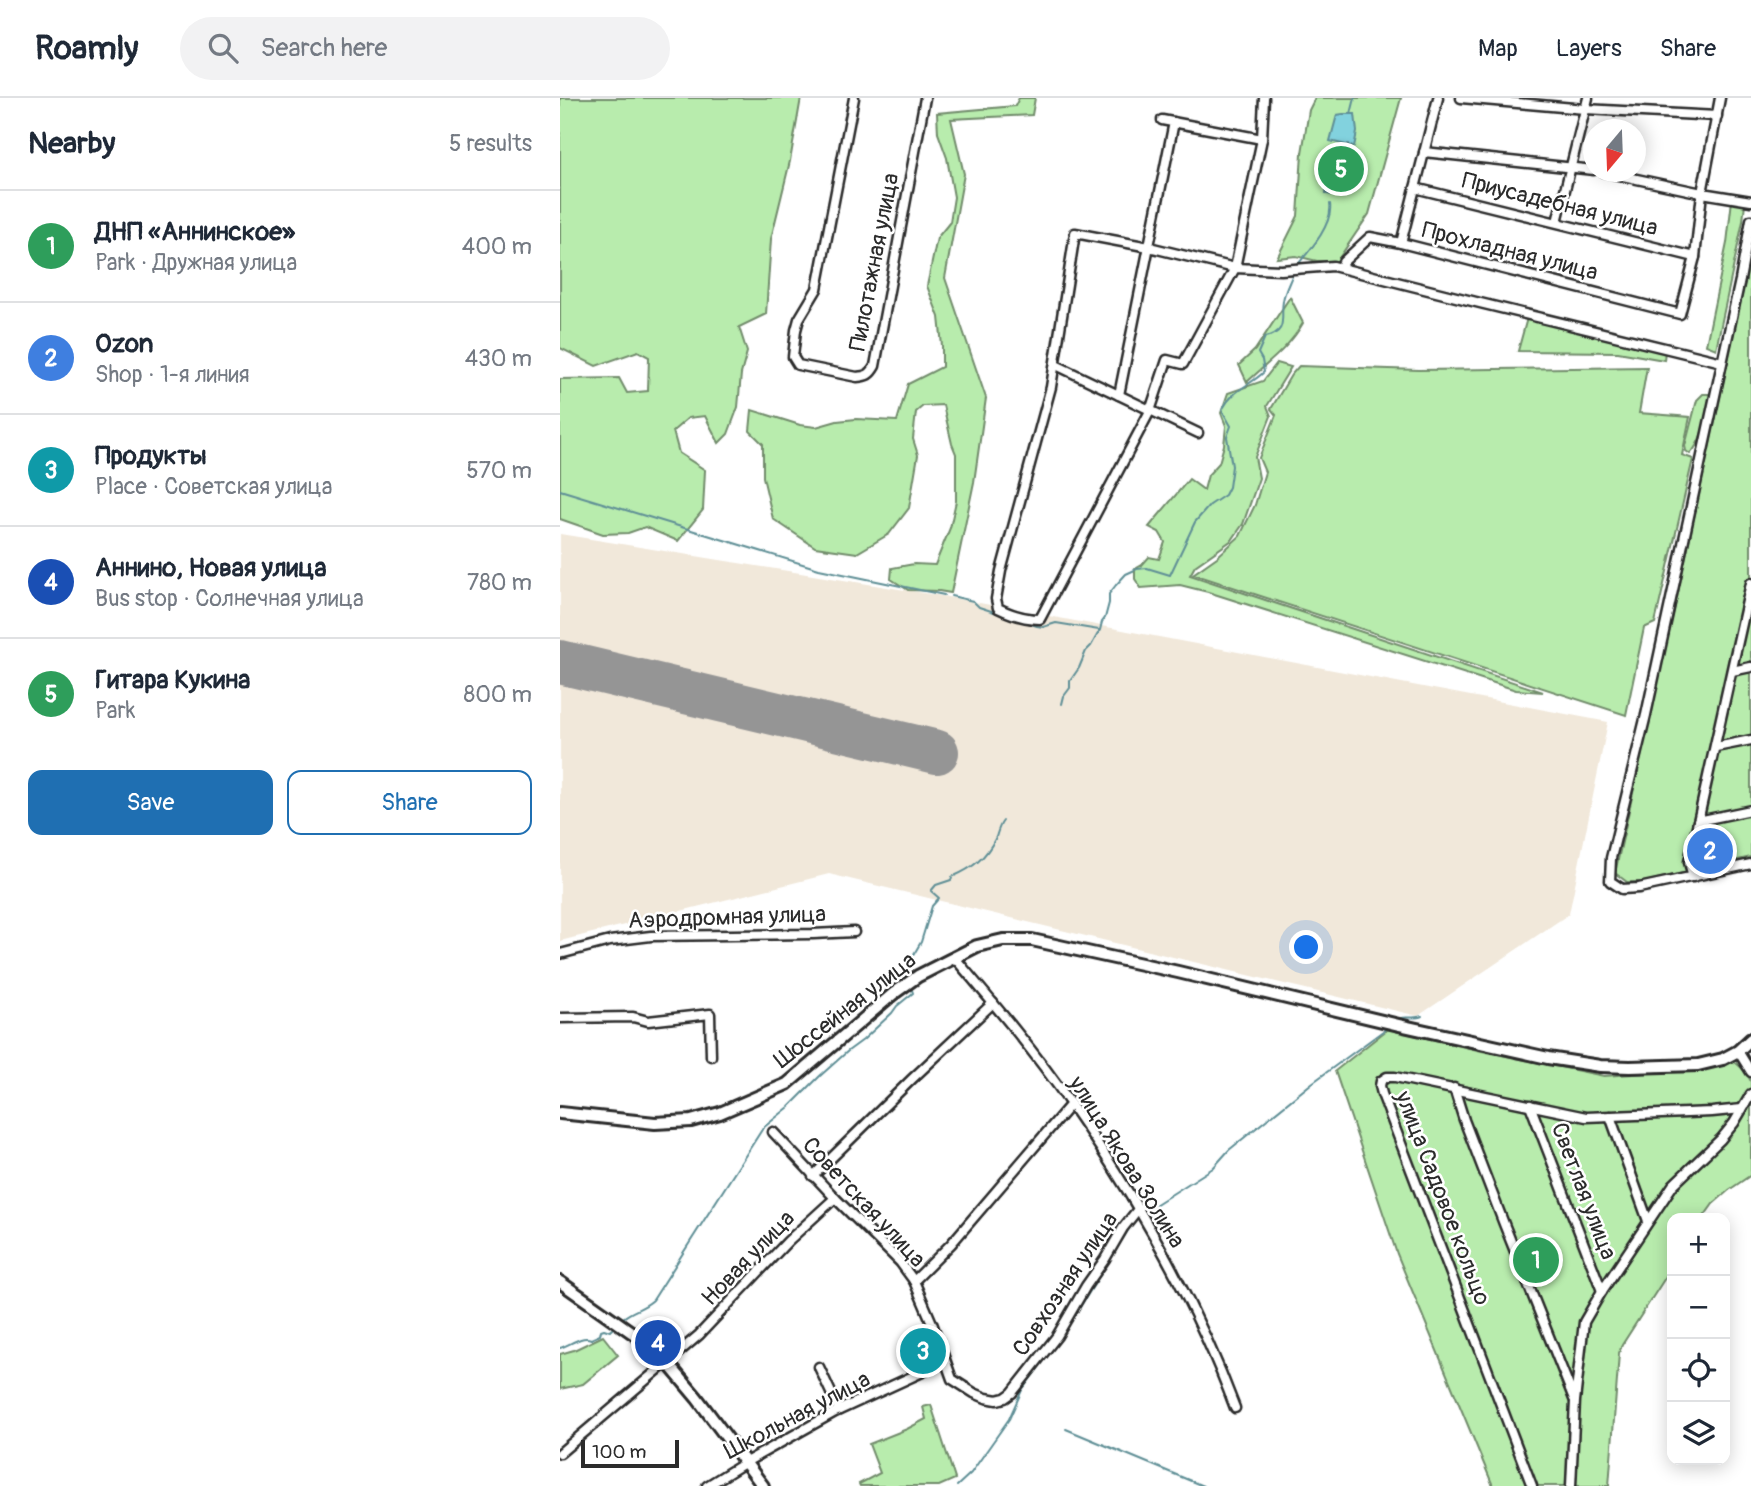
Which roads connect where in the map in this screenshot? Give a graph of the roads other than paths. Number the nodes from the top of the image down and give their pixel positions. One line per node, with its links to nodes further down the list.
1 (854, 98): 2 (street, Пилотажная улица)
2 (925, 98)
3 (1264, 98): 12 (street)
4 (1438, 98): 13 (street)
5 (1461, 98): 8 (street)
6 (1588, 98): 8 (street)
7 (1720, 98): 9 (street)
8 (1586, 109): 9 (street); 14 (street)
9 (1717, 116): 18 (street)
10 (1162, 120): 11 (street)
11 (1174, 122): 12 (street); 23 (street)
12 (1262, 139): 26 (street)
13 (1424, 152): 14 (street); 17 (street)
14 (1570, 166): 15 (street); 21 (street)
15 (1583, 168)
16 (1646, 181): 18 (street)
17 (1415, 188): 21 (street, Приусадебная улица); 22 (street)
18 (1702, 193): 19 (street); 24 (street)
19 (1751, 201)
20 (1751, 220): 27 (street)
21 (1557, 222): 24 (street, Приусадебная улица)
22 (1401, 243): 24 (street, Прохладная улица); 25 (street, Прохладная улица)
23 (1149, 247): 26 (street); 28 (street); 29 (street)
24 (1695, 257)
25 (1341, 267): 26 (street); 27 (street)
26 (1235, 268): 30 (street)
27 (1722, 362): 41 (street)
28 (1056, 365): 29 (street); 30 (street)
29 (1119, 395): 30 (street)
30 (1150, 411): 31 (street)
31 (1198, 433)
32 (1751, 583): 33 (street)
33 (1747, 615): 35 (street)
34 (1751, 667): 35 (street)
35 (1732, 671): 37 (street)
36 (1751, 740): 37 (street)
37 (1716, 747): 39 (street)
38 (1751, 810): 39 (street)
39 (1698, 821): 41 (street)
40 (1751, 864): 41 (street)
41 (1693, 877)
42 (854, 932): 43 (street, Аэродромная улица)
43 (560, 954)
44 (954, 957): 45 (street, улица Якова Золина); 48 (main road, Шоссейная улица); 56 (main road, Шоссейная улица)
45 (993, 1003): 53 (street, улица Якова Золина); 59 (street)
46 (560, 1018): 49 (street)
47 (1751, 1039): 48 (main road)
48 (1738, 1051): 50 (street)
49 (711, 1056)
50 (1751, 1072)
51 (1454, 1088): 54 (street, улица Садовое кольцо); 70 (street); 77 (street, улица Садовое кольцо)
52 (1751, 1094): 55 (street)
53 (1071, 1104): 61 (street, улица Якова Золина); 63 (street)
54 (1530, 1105): 57 (street, улица Садовое кольцо); 65 (street, Светлая улица)
55 (1742, 1109): 57 (street, улица Садовое кольцо); 62 (street)
56 (560, 1113)
57 (1610, 1116): 62 (street)
58 (773, 1132): 59 (street, Советская улица)
59 (813, 1176): 60 (street, Советская улица)
60 (835, 1198): 63 (street, Советская улица); 66 (street, Новая улица)
61 (1139, 1208): 69 (street, Совхозная улица); 71 (street, улица Якова Золина)
62 (1648, 1221): 65 (street)
63 (914, 1281): 67 (street, Советская улица)
64 (560, 1282): 66 (main road)
65 (1602, 1291): 70 (street)
66 (666, 1361): 73 (street, Новая улица); 74 (main road)
67 (944, 1362): 69 (street, Советская улица); 72 (street, Школьная улица)
68 (819, 1367): 72 (street)
69 (952, 1379)
70 (1575, 1401): 78 (street)
71 (1235, 1408)
72 (839, 1410): 74 (street, Школьная улица)
73 (560, 1453)
74 (746, 1462): 75 (street, Школьная улица); 76 (main road)
75 (707, 1486)
76 (763, 1486)
77 (1532, 1486)
78 (1571, 1486)

